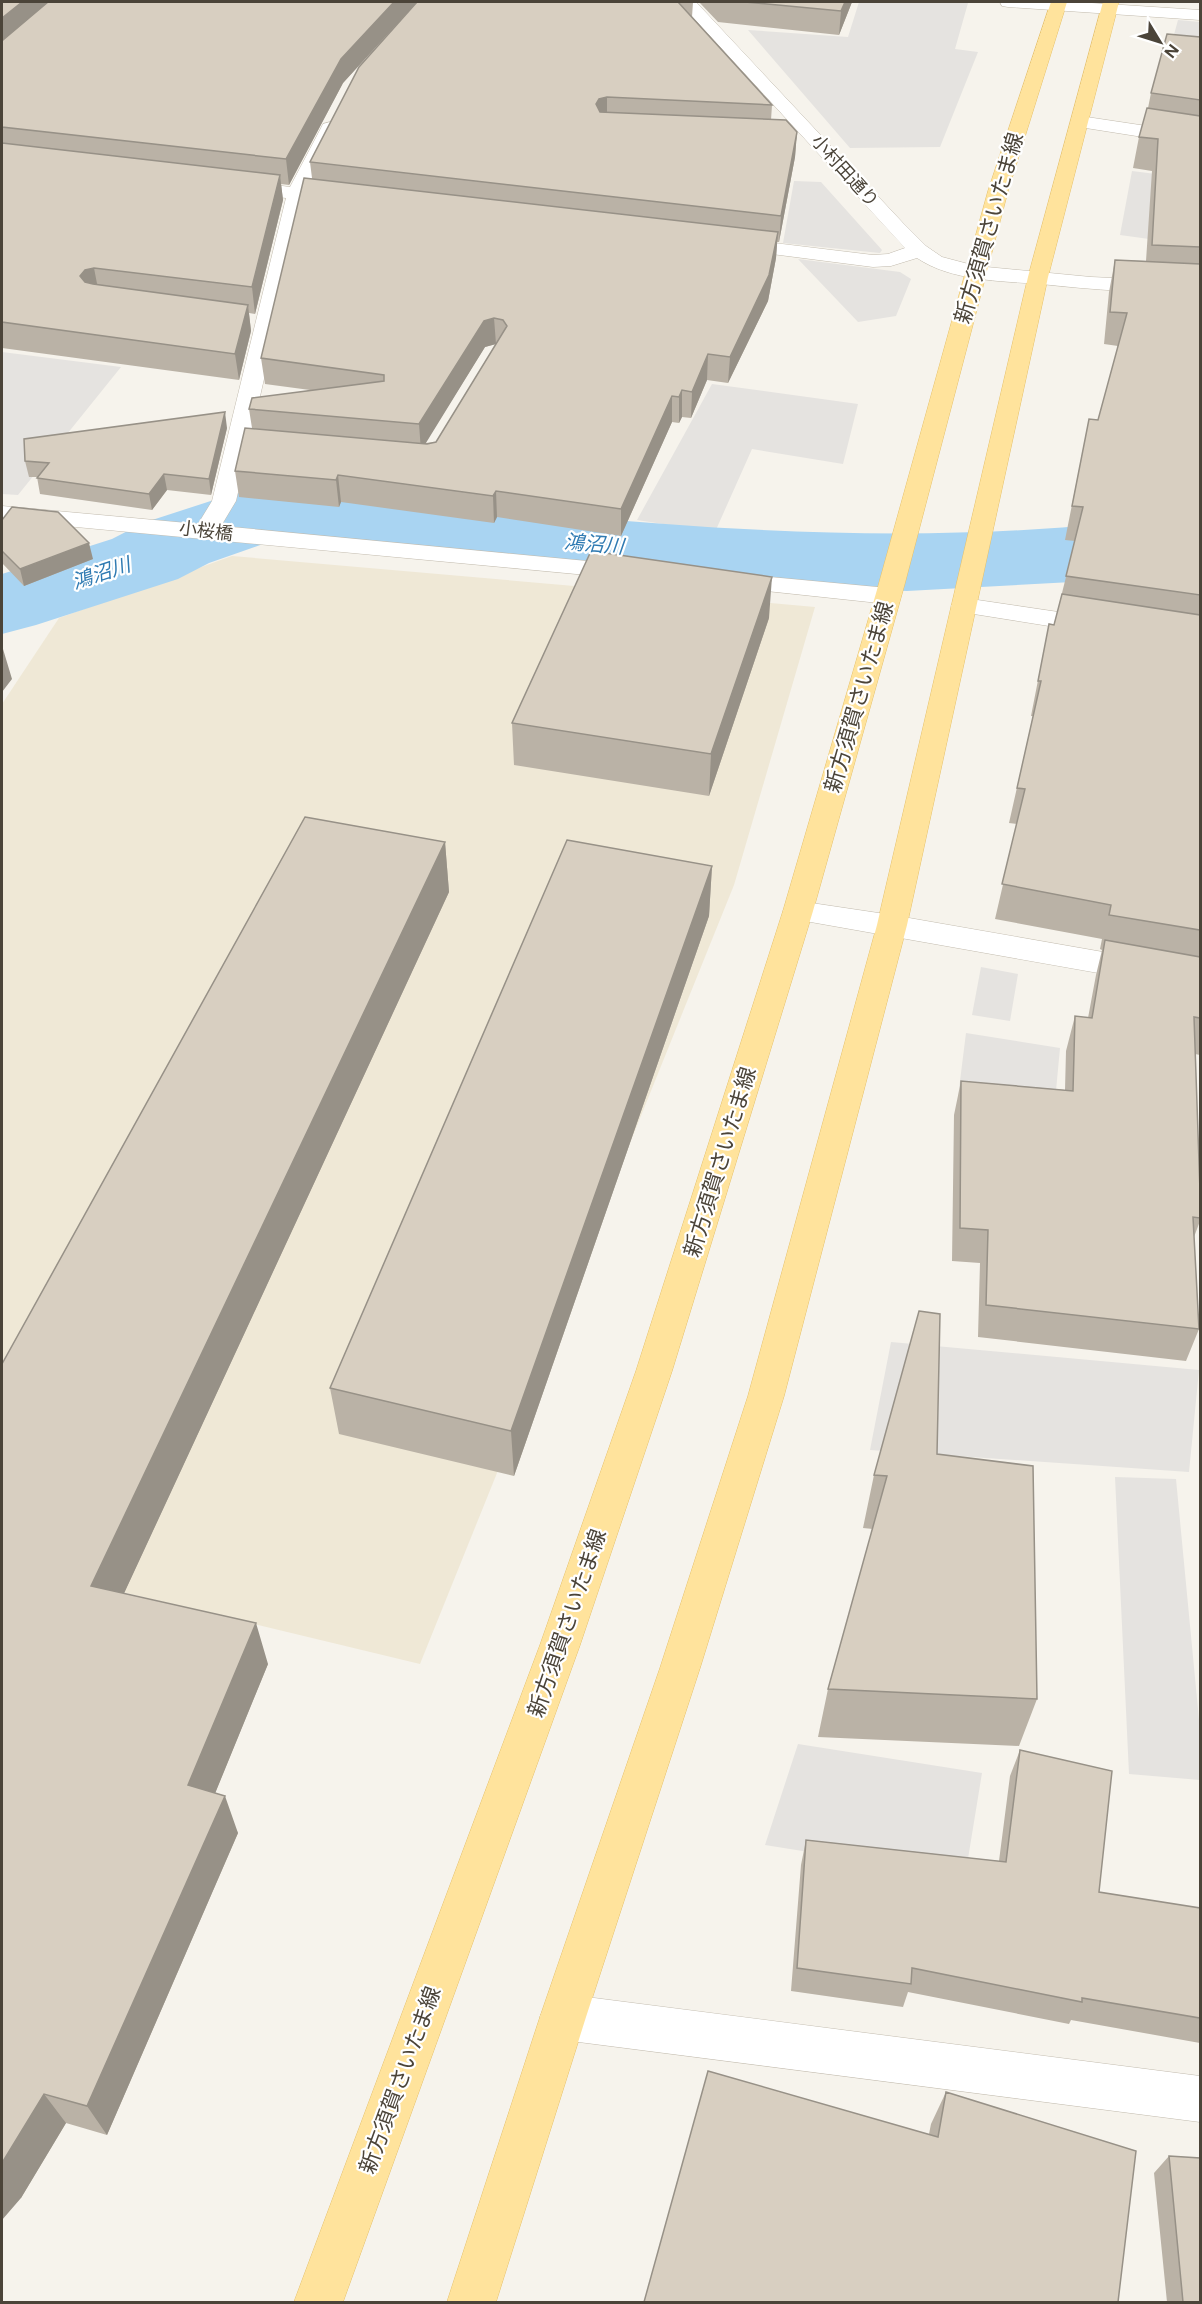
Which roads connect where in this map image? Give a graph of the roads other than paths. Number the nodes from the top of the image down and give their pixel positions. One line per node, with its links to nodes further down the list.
1 (687, 2): 9 (street, 小村田通り)
2 (1008, 2): 3 (street)
3 (1058, 3): 4 (street); 16 (main road, 新方須賀さいたま線)
4 (1110, 5): 5 (street); 7 (main road)
5 (1200, 15)
6 (340, 109): 12 (street)
7 (1080, 122): 10 (street); 17 (main road)
8 (793, 138): 9 (street)
9 (816, 140): 15 (street, 小村田通り)
10 (1200, 140)
11 (214, 184): 12 (street)
12 (297, 193): 13 (street); 20 (street)
13 (368, 202)
14 (709, 242): 15 (street)
15 (919, 250): 16 (street, 小村田通り)
16 (975, 272): 17 (street, 小村田通り); 27 (main road, 新方須賀さいたま線)
17 (1038, 278): 18 (street, 小村田通り); 28 (main road)
18 (1200, 288)
19 (244, 321): 20 (street)
20 (266, 324): 21 (street)
21 (238, 444): 22 (street); 24 (street)
22 (261, 446)
23 (2, 513): 24 (street, 小桜橋)
24 (206, 531): 25 (street, 小桜橋)
25 (653, 574)
26 (700, 579): 27 (street)
27 (890, 590): 30 (main road, 新方須賀さいたま線)
28 (966, 598): 29 (street); 31 (main road)
29 (1125, 630)
30 (798, 911): 31 (street); 35 (main road, 新方須賀さいたま線)
31 (892, 924): 32 (street); 33 (main road)
32 (1200, 981)
33 (563, 2017): 34 (street); 36 (main road)
34 (1200, 2099)
35 (318, 2302)
36 (471, 2302)

